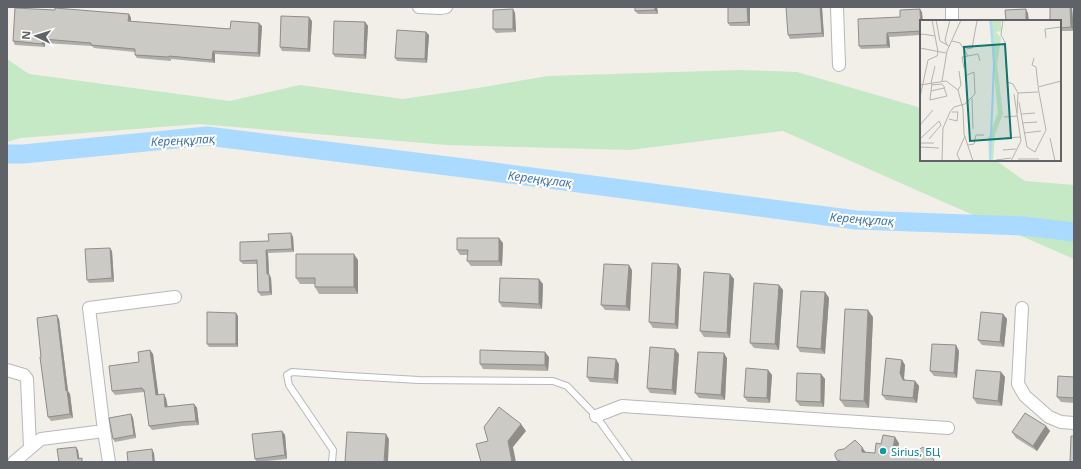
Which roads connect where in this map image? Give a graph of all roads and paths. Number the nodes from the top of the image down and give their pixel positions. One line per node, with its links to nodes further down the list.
1 (419, 7): 2 (street)
2 (446, 7)
3 (837, 7): 6 (street)
4 (952, 7): 5 (street)
5 (952, 20)
6 (840, 65)
7 (175, 297): 13 (street)
8 (1022, 308): 11 (street)
9 (7, 370): 14 (street)
10 (596, 416): 12 (street); 17 (lane); 18 (lane)
11 (1074, 423)
12 (948, 428)
13 (104, 431): 14 (street); 16 (street)
14 (30, 448): 15 (street)
15 (14, 462)
16 (109, 462)
17 (332, 462)
18 (629, 462)

